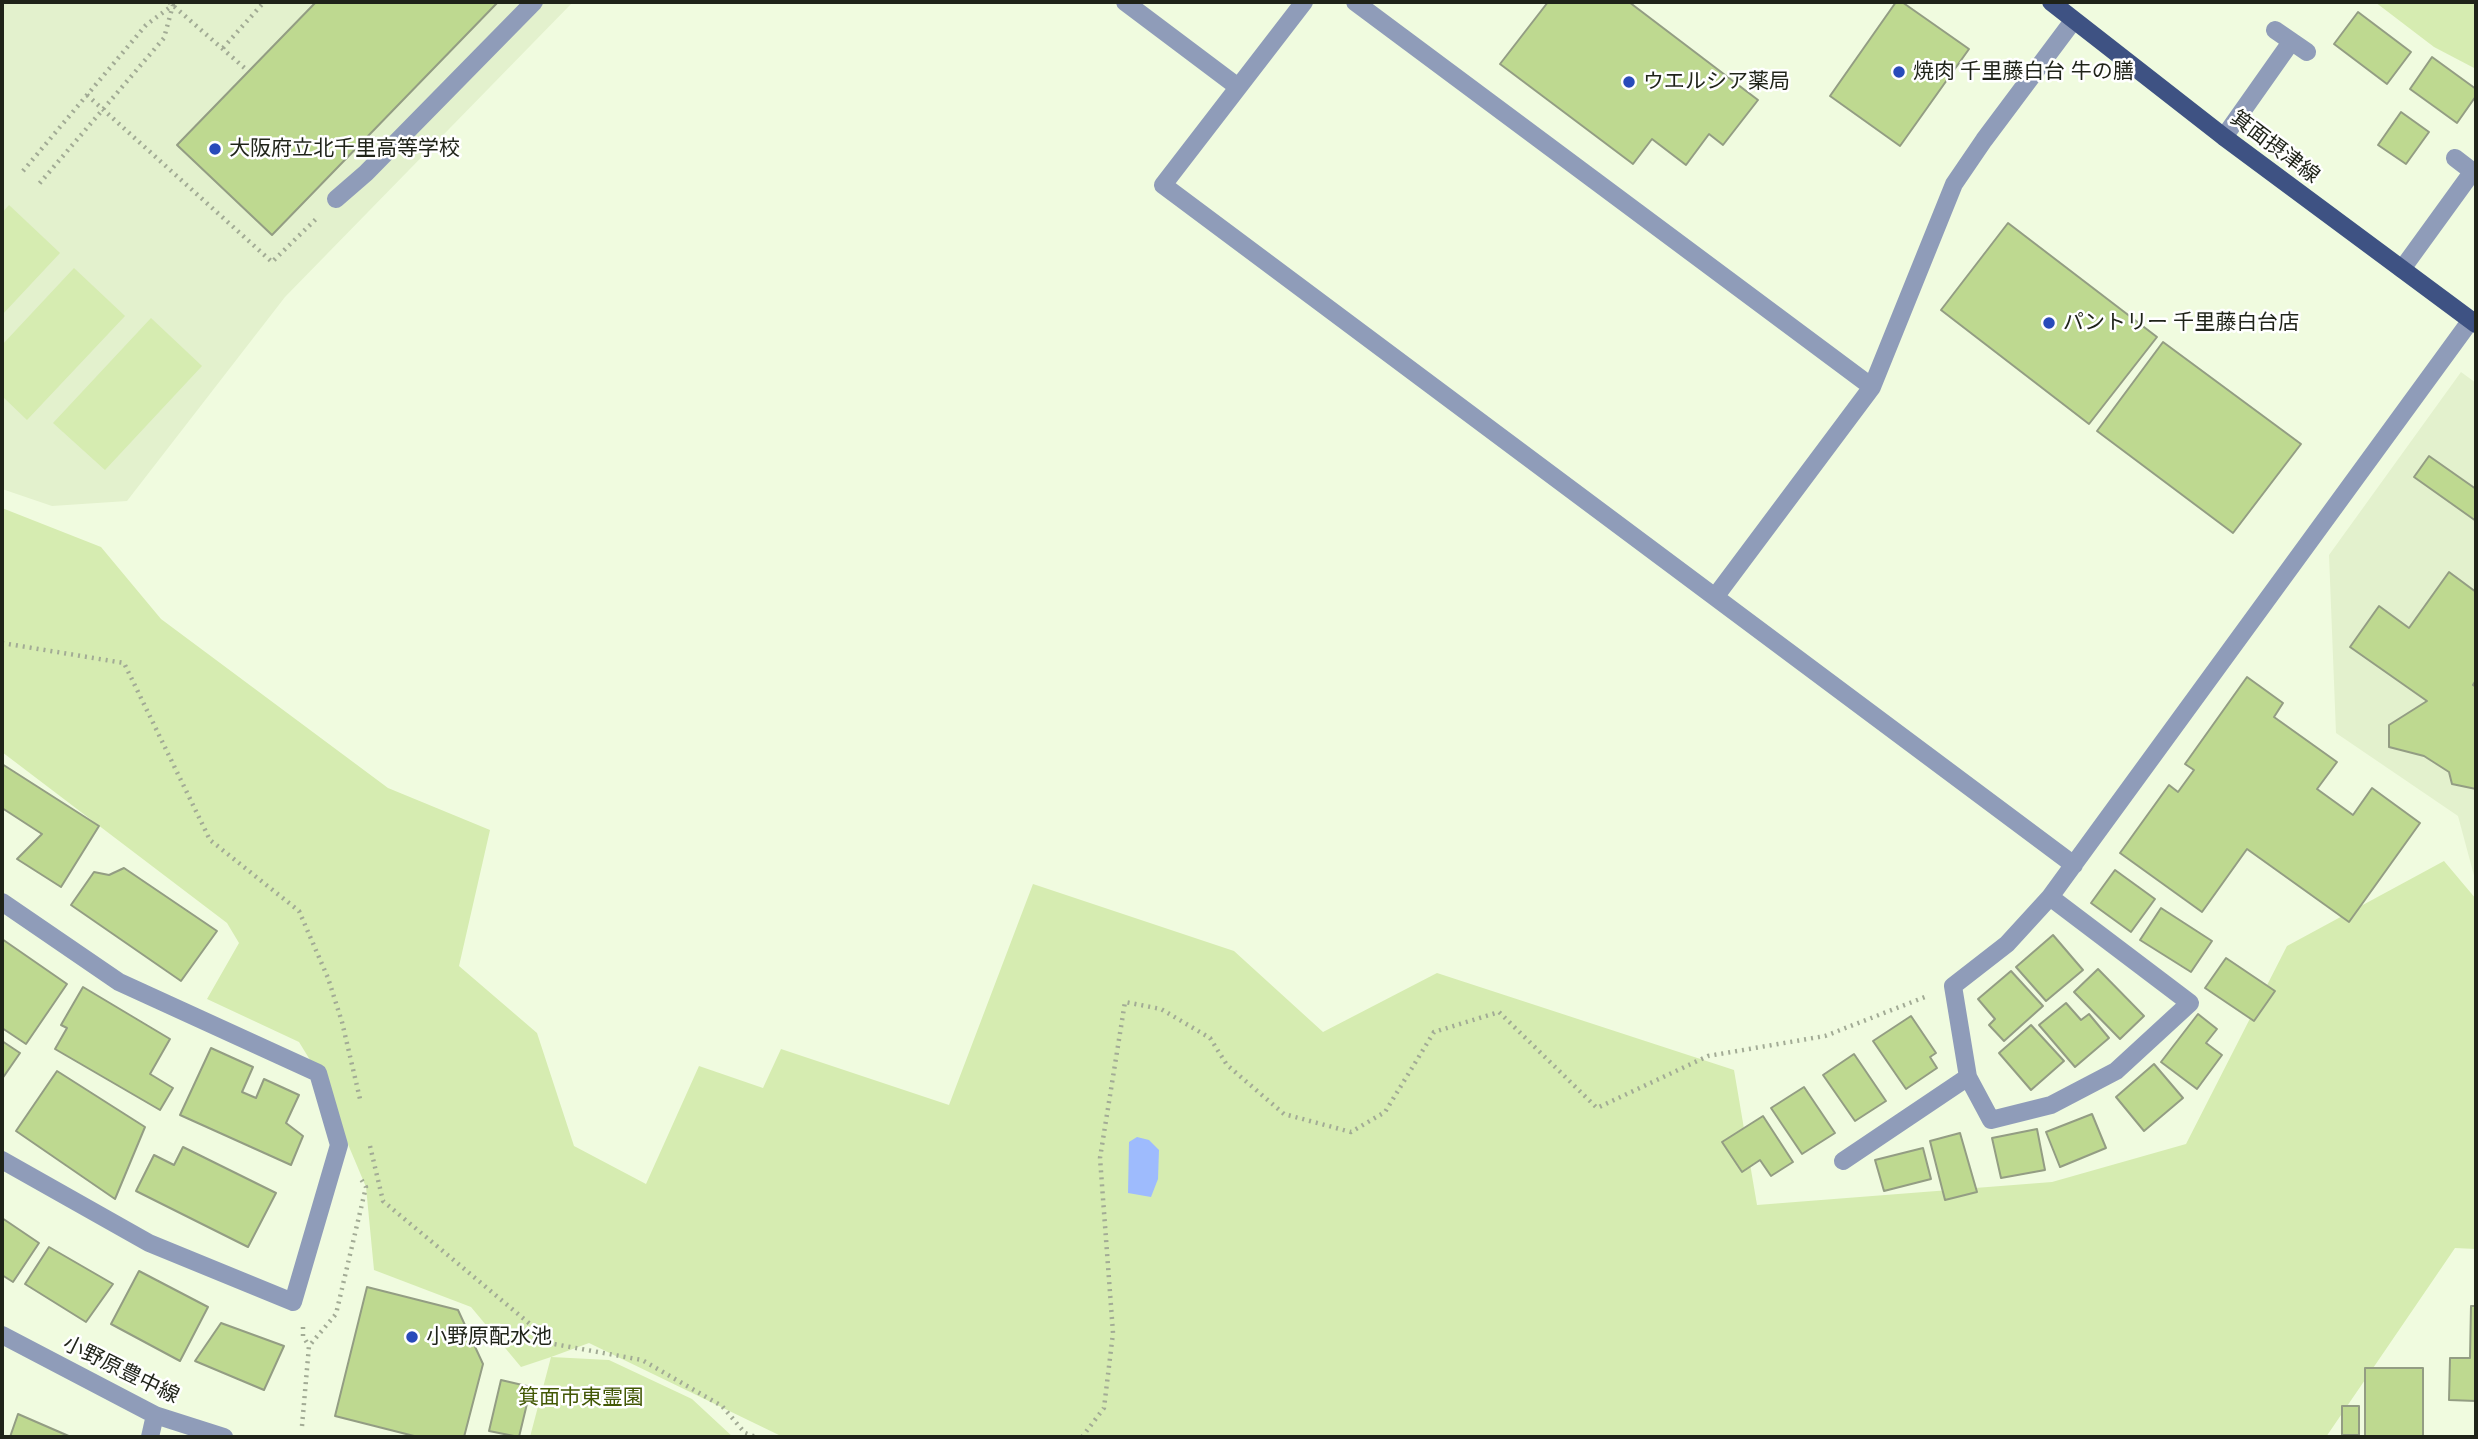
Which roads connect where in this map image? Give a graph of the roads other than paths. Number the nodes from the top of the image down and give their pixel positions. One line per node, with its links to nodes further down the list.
1 (534, 2): 14 (street)
2 (1125, 2): 10 (street)
3 (1304, 2): 10 (street)
4 (1355, 2): 17 (street)
5 (2051, 2): 6 (main road, 箕面摂津線)
6 (2073, 21): 11 (main road, 箕面摂津線); 17 (street)
7 (2275, 30): 8 (street)
8 (2291, 42): 9 (street); 11 (street)
9 (2307, 52)
10 (1238, 87): 18 (street)
11 (2224, 137): 15 (main road, 箕面摂津線)
12 (2455, 158): 13 (street)
13 (2475, 172): 15 (street)
14 (336, 199)
15 (2402, 269): 16 (main road, 箕面摂津線)
16 (2474, 322): 19 (street)
17 (1872, 387): 18 (street)
18 (1715, 597): 19 (street)
19 (2074, 865): 20 (street)
20 (2050, 897): 22 (street); 22 (street)
21 (2, 902): 23 (street)
22 (1968, 1077): 24 (street)
23 (2, 1160)
24 (1843, 1161)
25 (2, 1335): 26 (street, 小野原豊中線)
26 (155, 1415): 27 (street); 28 (street, 小野原豊中線)
27 (150, 1437)
28 (224, 1437)

